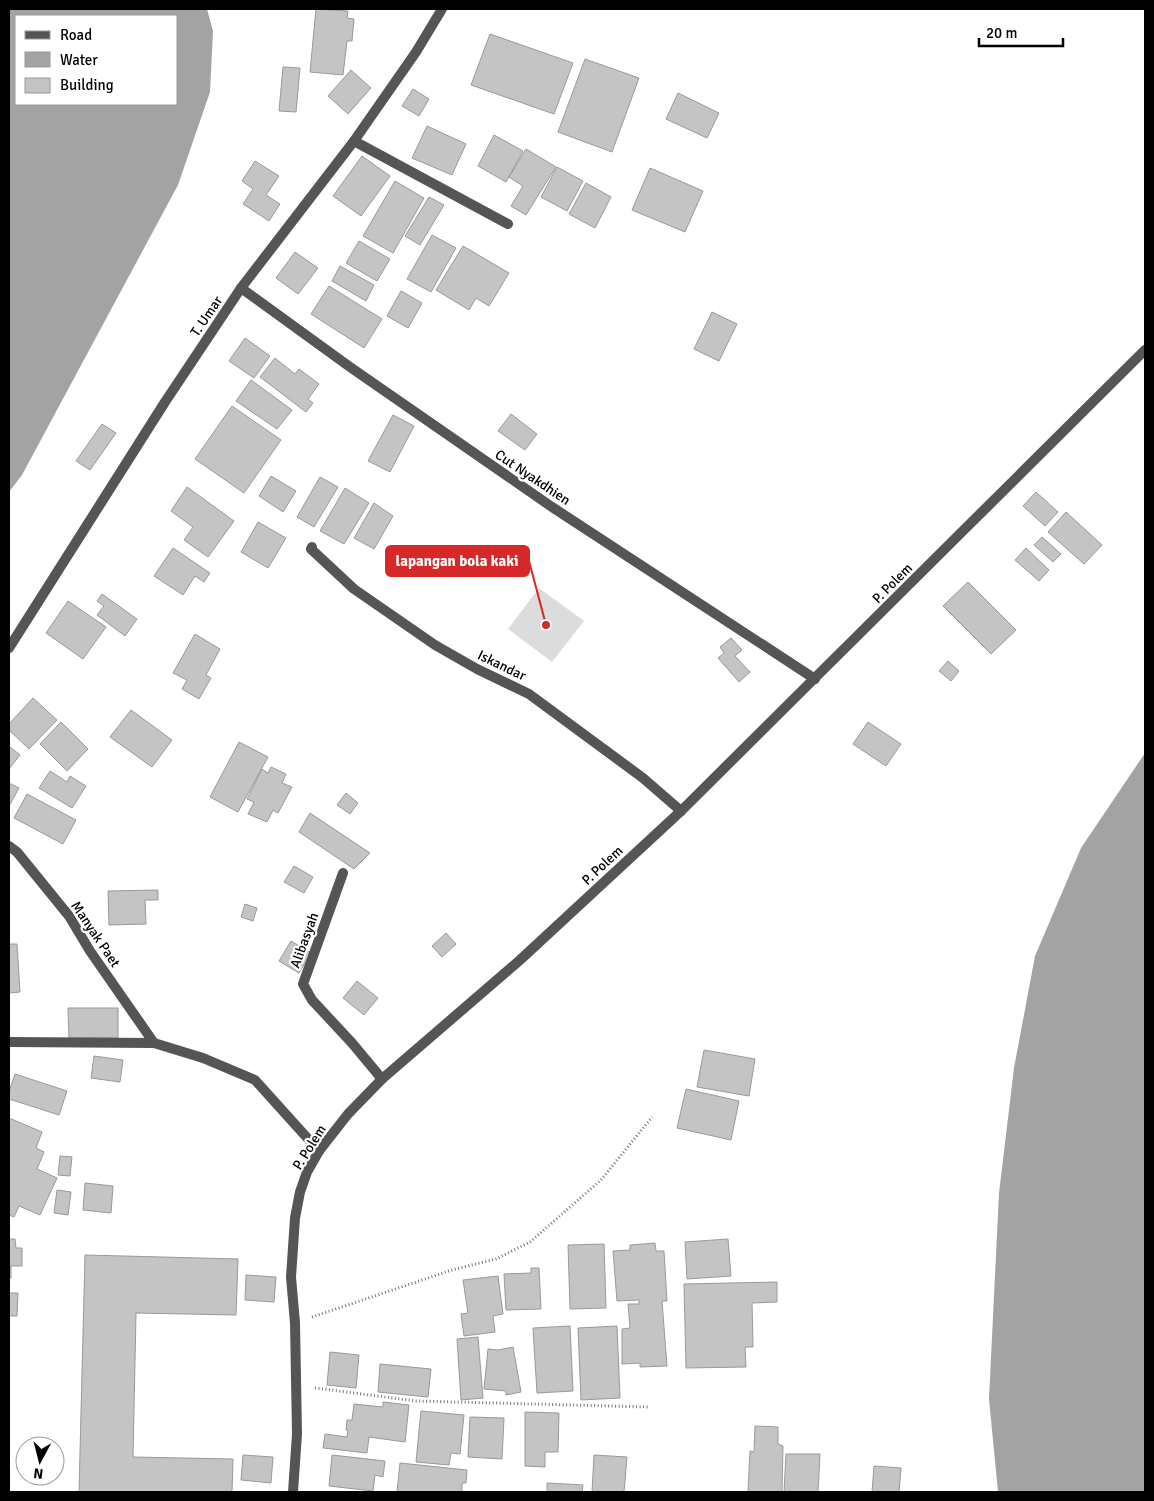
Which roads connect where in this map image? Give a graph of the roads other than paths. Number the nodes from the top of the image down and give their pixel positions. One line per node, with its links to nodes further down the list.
1 (442, 9): 2 (street, T. Umar)
2 (354, 142): 3 (street); 4 (street, T. Umar)
3 (508, 224)
4 (241, 288): 7 (street, T. Umar); 8 (street, Cut Nyakdhien)
5 (1145, 350): 8 (street, P. Polem)
6 (312, 547): 9 (street, Iskandar)
7 (9, 648)
8 (815, 679): 9 (street, P. Polem)
9 (681, 811): 14 (street, P. Polem)
10 (9, 846): 13 (street, Manyak Paet)
11 (343, 873): 14 (street, Alibasyah)
12 (9, 1042): 13 (street)
13 (154, 1043): 15 (street)
14 (382, 1079): 15 (street, P. Polem)
15 (319, 1151): 16 (street, P. Polem)
16 (293, 1492)

